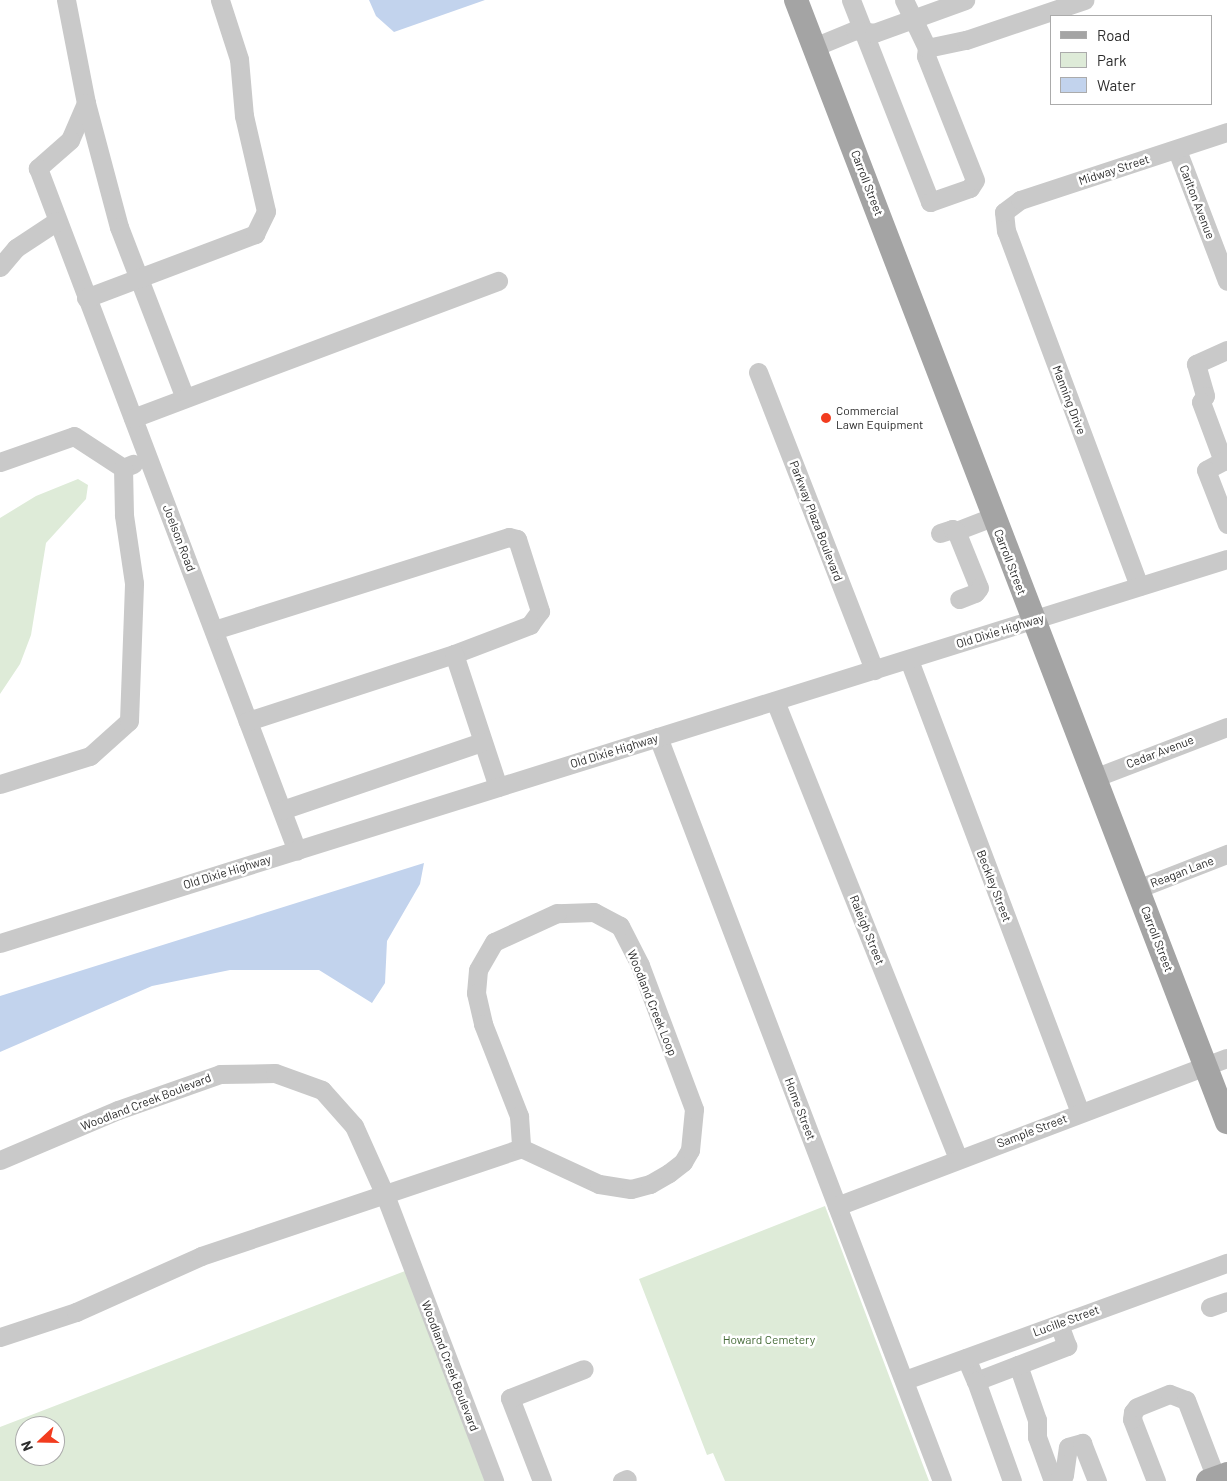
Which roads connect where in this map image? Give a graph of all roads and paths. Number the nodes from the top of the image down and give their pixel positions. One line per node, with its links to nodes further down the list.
1 (66, 0): 12 (street)
2 (220, 0): 18 (street)
3 (796, 0): 10 (main road, Carroll Street)
4 (851, 0): 9 (street)
5 (904, 0): 8 (street)
6 (965, 0): 8 (street)
7 (1084, 0): 11 (street)
8 (912, 20): 9 (street); 11 (street)
9 (861, 31): 10 (street); 11 (street)
10 (814, 47): 29 (main road, Carroll Street)
11 (927, 48)
12 (86, 103): 16 (street, Joelson Road); 18 (street)
13 (1227, 132): 14 (street, Midway Street)
14 (1177, 150): 15 (street, Midway Street); 20 (street, Carlton Avenue)
15 (1004, 212): 32 (street, Manning Drive)
16 (58, 224): 17 (street); 21 (street, Joelson Road)
17 (0, 267)
18 (141, 278): 21 (street); 24 (street)
19 (498, 281): 24 (street)
20 (1227, 281)
21 (86, 298): 25 (street, Joelson Road)
22 (1227, 350): 30 (street)
23 (758, 372): 38 (street, Parkway Plaza Boulevard)
24 (185, 398): 25 (street)
25 (133, 418): 26 (street, Joelson Road)
26 (148, 458): 28 (street); 35 (street, Joelson Road)
27 (0, 462): 28 (street)
28 (123, 468): 45 (street)
29 (993, 516): 33 (street); 34 (main road, Carroll Street)
30 (1227, 524)
31 (1227, 559): 32 (street, Old Dixie Highway)
32 (1139, 586): 34 (street, Old Dixie Highway)
33 (959, 599)
34 (1033, 622): 37 (street, Old Dixie Highway); 44 (main road, Carroll Street)
35 (214, 630): 36 (street); 40 (street, Joelson Road)
36 (454, 654): 40 (street); 43 (street)
37 (909, 660): 38 (street, Old Dixie Highway); 53 (street, Beckley Street)
38 (874, 670): 39 (street, Old Dixie Highway)
39 (775, 701): 42 (street, Old Dixie Highway); 56 (street, Raleigh Street)
40 (248, 721): 47 (street, Joelson Road)
41 (1227, 727): 44 (street, Cedar Avenue)
42 (658, 738): 46 (street, Old Dixie Highway); 59 (street, Home Street)
43 (482, 742): 46 (street); 47 (street)
44 (1094, 778): 50 (main road, Carroll Street)
45 (0, 784)
46 (498, 787): 48 (street, Old Dixie Highway)
47 (282, 810): 48 (street, Joelson Road)
48 (297, 850): 51 (street, Old Dixie Highway)
49 (1227, 854): 50 (street, Reagan Lane)
50 (1137, 889): 52 (main road, Carroll Street)
51 (0, 942)
52 (1216, 1062): 53 (street, Sample Street); 54 (main road, Carroll Street)
53 (1080, 1113): 56 (street, Sample Street)
54 (1227, 1122)
55 (521, 1148): 55 (street, Woodland Creek Loop); 58 (street)
56 (958, 1159): 59 (street, Sample Street)
57 (0, 1160): 58 (street, Woodland Creek Boulevard)
58 (385, 1195): 62 (street); 69 (street, Woodland Creek Boulevard)
59 (837, 1206): 66 (street, Home Street)
60 (1227, 1263): 61 (street, Lucille Street)
61 (1059, 1324): 63 (street, Lucille Street); 64 (street)
62 (0, 1337)
63 (966, 1358): 66 (street, Lucille Street); 67 (street)
64 (1018, 1365): 67 (street); 73 (street)
65 (584, 1369): 70 (street)
66 (906, 1380): 71 (street, Home Street)
67 (976, 1382): 72 (street)
68 (1217, 1478): 76 (street)
69 (494, 1481)
70 (542, 1481)
71 (942, 1481)
72 (1012, 1481)
73 (1052, 1481)
74 (1058, 1481): 75 (street)
75 (1097, 1481)
76 (1156, 1481)

